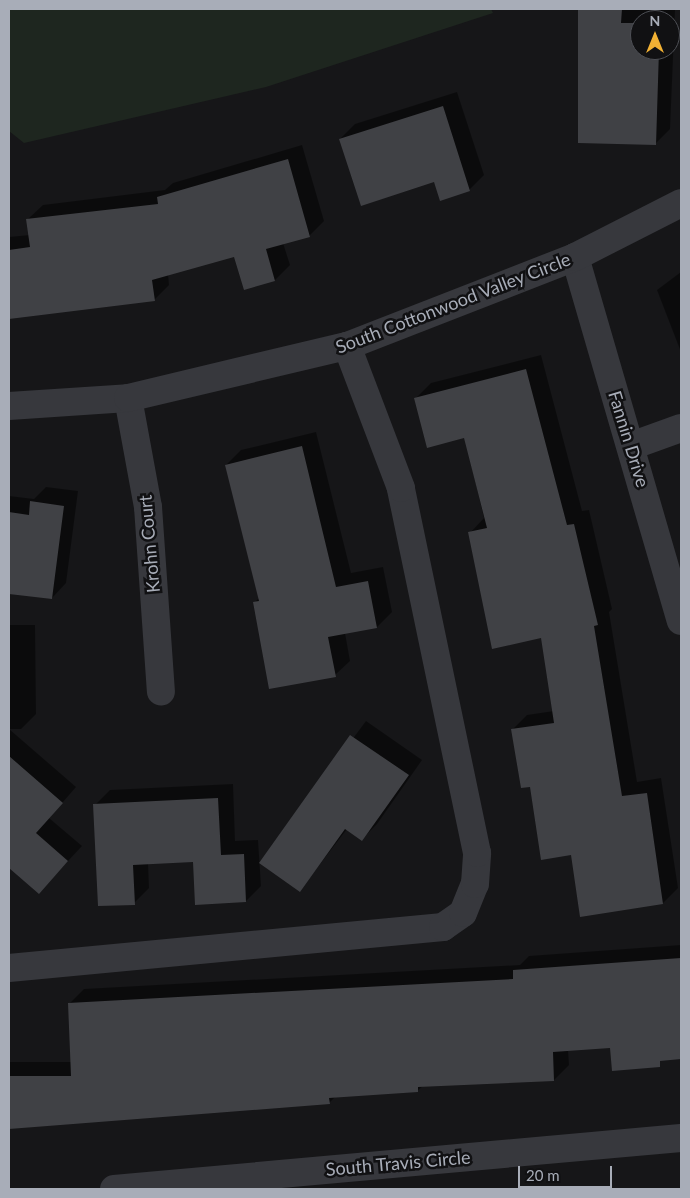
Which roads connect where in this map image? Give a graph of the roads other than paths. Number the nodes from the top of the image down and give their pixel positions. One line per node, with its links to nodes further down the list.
1 (681, 203): 2 (street, South Cottonwood Valley Circle)
2 (575, 257): 3 (street, South Cottonwood Valley Circle); 7 (street, Fannin Drive)
3 (347, 346): 4 (street, South Cottonwood Valley Circle); 10 (street)
4 (128, 398): 5 (street, South Cottonwood Valley Circle); 9 (street, Krohn Court)
5 (9, 406)
6 (681, 428): 7 (street)
7 (631, 446): 8 (street, Fannin Drive)
8 (681, 621)
9 (160, 692)
10 (9, 968)
11 (681, 1138): 12 (street, South Travis Circle)
12 (114, 1189)

